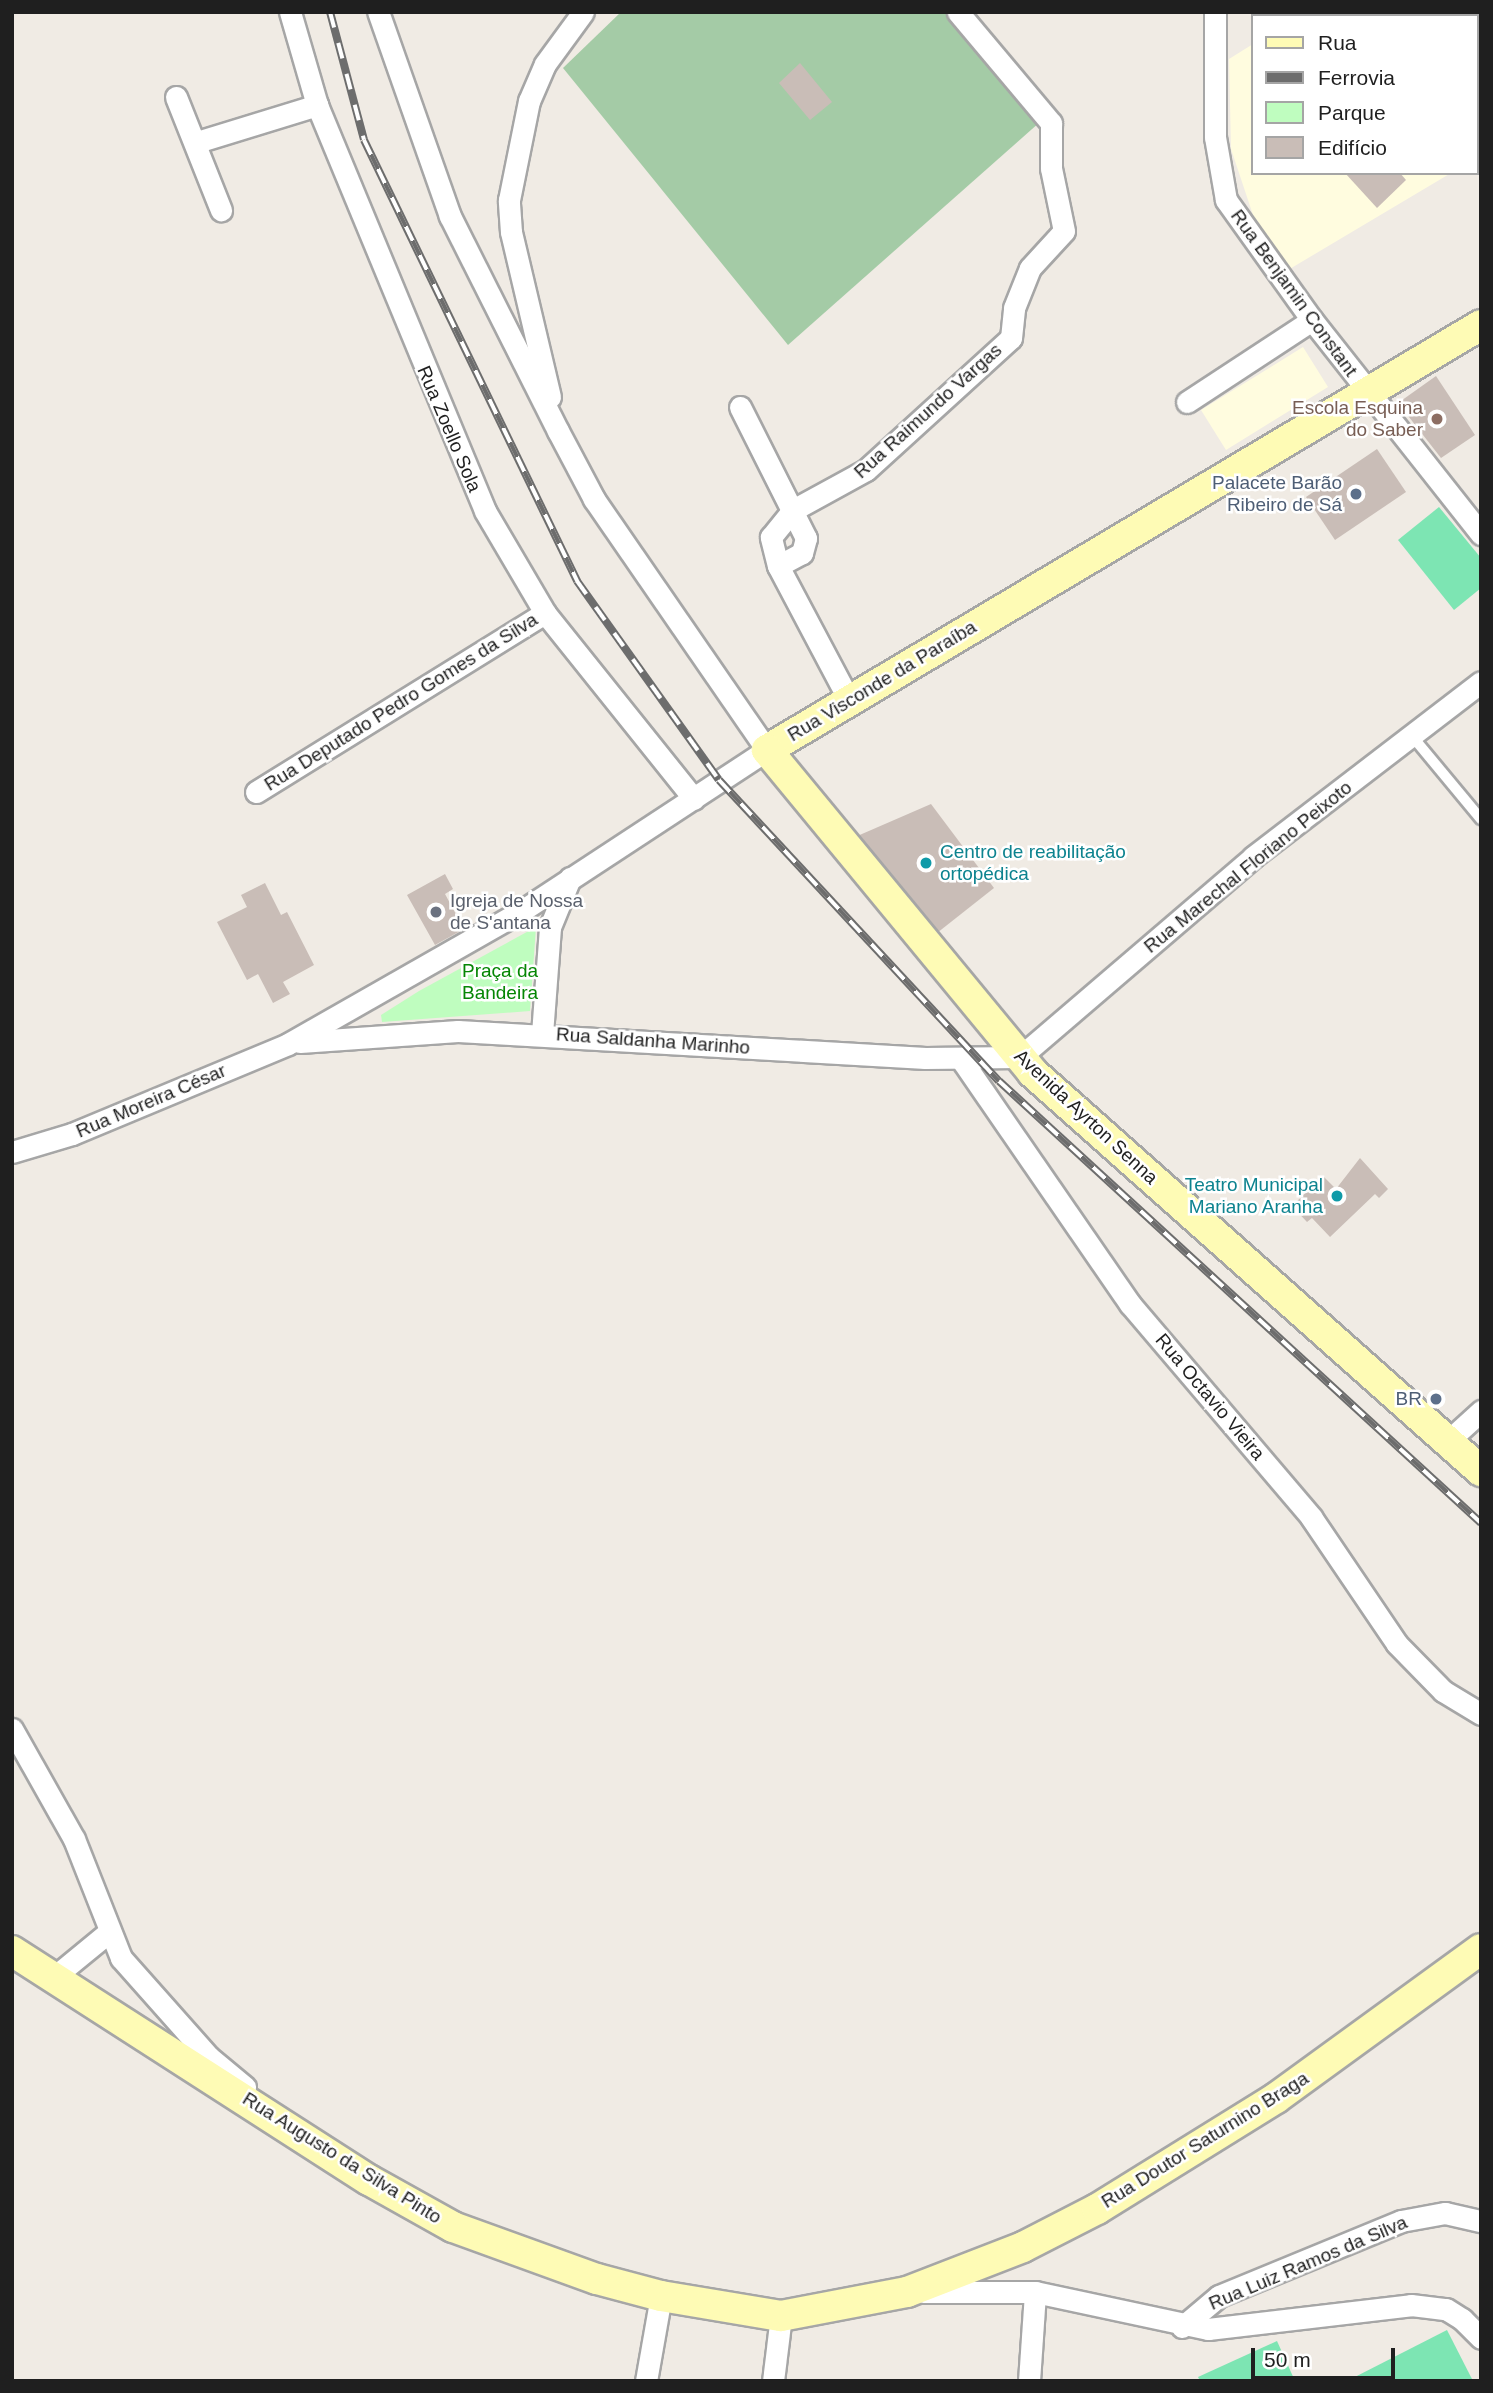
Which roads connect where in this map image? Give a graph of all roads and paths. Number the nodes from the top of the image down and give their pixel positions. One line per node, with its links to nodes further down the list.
1 (290, 12): 9 (street, Rua Zoello Sola)
2 (378, 12): 17 (street)
3 (556, 12): 7 (street)
4 (583, 12): 7 (street)
5 (958, 12): 18 (street, Rua Raimundo Vargas)
6 (1215, 12): 12 (street, Rua Benjamin Constant)
7 (564, 33): 17 (street)
8 (176, 97): 10 (street)
9 (317, 105): 10 (street); 21 (street, Rua Zoello Sola)
10 (197, 142): 11 (street)
11 (221, 210)
12 (1312, 320): 14 (street, Rua Benjamin Constant); 15 (street)
13 (1481, 324): 14 (main road, Rua Visconde da Paraíba)
14 (1369, 394): 19 (street, Rua Benjamin Constant); 23 (main road, Rua Visconde da Paraíba)
15 (1187, 402)
16 (740, 407): 18 (street)
17 (558, 430): 25 (street)
18 (793, 510): 20 (street, Rua Raimundo Vargas); 20 (street)
19 (1481, 534)
20 (778, 566): 23 (street)
21 (545, 613): 26 (street, Rua Deputado Pedro Gomes da Silva); 27 (street, Rua Zoello Sola)
22 (1481, 682): 24 (street, Rua Marechal Floriano Peixoto)
23 (849, 700): 25 (main road, Rua Visconde da Paraíba)
24 (1412, 736): 28 (lane); 34 (street, Rua Marechal Floriano Peixoto)
25 (767, 750): 27 (street, Rua Visconde da Paraíba); 34 (main road, Avenida Ayrton Senna)
26 (257, 792)
27 (694, 799): 29 (street, Rua Visconde da Paraíba)
28 (1481, 819)
29 (570, 878): 30 (street, Rua Visconde da Paraíba); 31 (street)
30 (523, 909): 31 (street); 33 (street, Rua Visconde da Paraíba)
31 (550, 927): 32 (street)
32 (542, 1034): 33 (street, Rua Saldanha Marinho); 35 (street, Rua Saldanha Marinho)
33 (288, 1044): 36 (street, Rua Moreira César)
34 (1020, 1057): 35 (street, Rua Saldanha Marinho); 38 (main road, Avenida Ayrton Senna)
35 (961, 1059): 40 (street, Rua Octavio Vieira)
36 (12, 1152)
37 (1481, 1410): 38 (street)
38 (1448, 1441): 39 (main road, Avenida Ayrton Senna)
39 (1481, 1471)
40 (1481, 1714)
41 (12, 1729): 42 (street)
42 (110, 1931): 45 (street); 46 (street)
43 (12, 1951): 45 (main road, Rua Augusto da Silva Pinto)
44 (1477, 1955): 48 (main road, Rua Doutor Saturnino Braga)
45 (54, 1977): 46 (main road, Rua Augusto da Silva Pinto)
46 (306, 2137): 50 (main road, Rua Augusto da Silva Pinto)
47 (1481, 2221): 52 (street, Rua Luiz Ramos da Silva)
48 (907, 2292): 49 (street, Rua Luiz Ramos da Silva); 51 (main road, Rua Augusto da Silva Pinto)
49 (1035, 2292): 52 (street, Rua Luiz Ramos da Silva); 56 (street)
50 (661, 2296): 51 (main road, Rua Augusto da Silva Pinto); 54 (street)
51 (781, 2316): 55 (street)
52 (1182, 2327): 53 (street, Rua Luiz Ramos da Silva)
53 (1481, 2338)
54 (646, 2381)
55 (773, 2381)
56 (1029, 2381)

